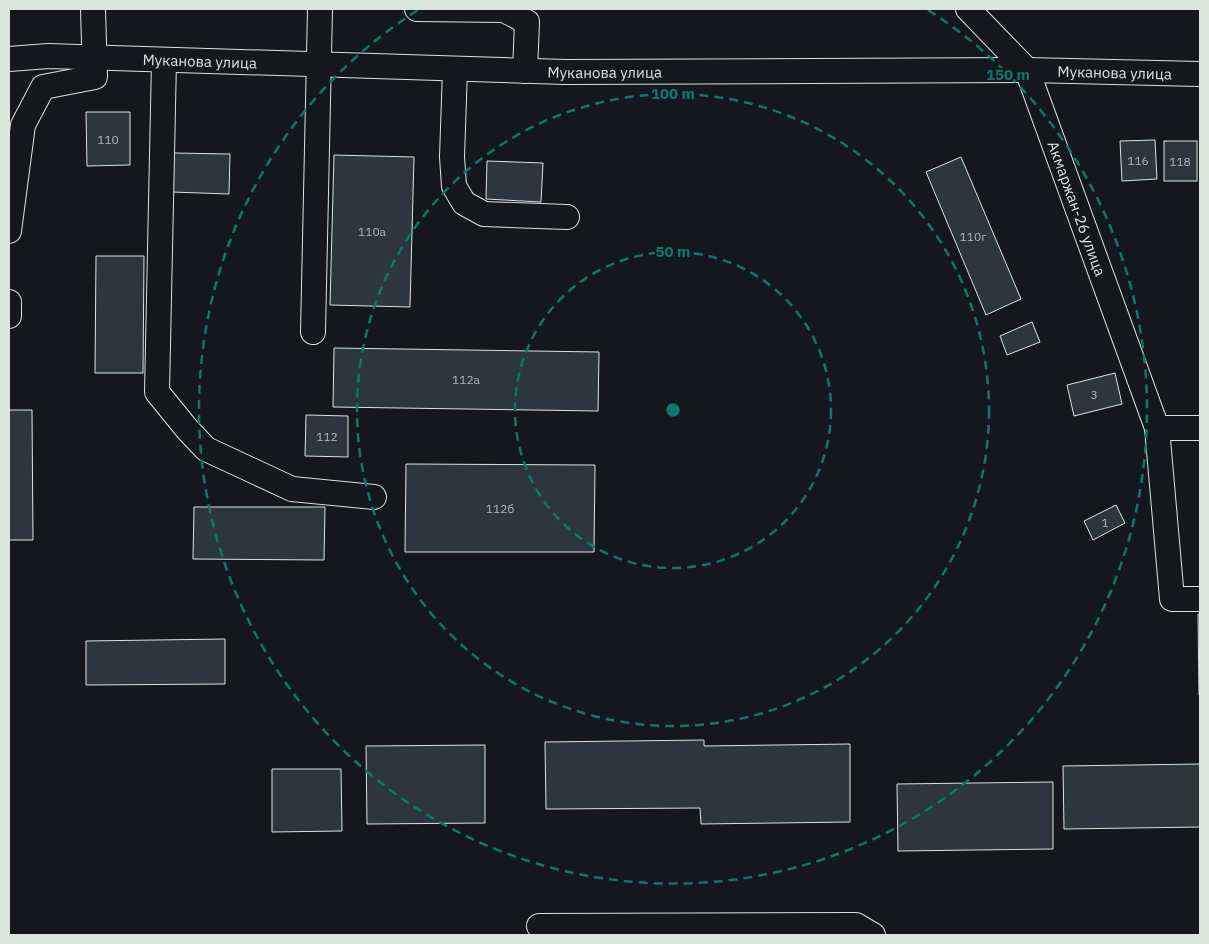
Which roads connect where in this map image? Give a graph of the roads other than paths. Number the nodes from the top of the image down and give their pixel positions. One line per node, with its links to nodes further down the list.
1 (93, 9): 5 (street)
2 (320, 9): 8 (street)
3 (417, 9): 11 (street)
4 (968, 9): 10 (street, Акмаржан-26 улица)
5 (95, 58): 6 (street, Муканова улица); 7 (street, Муканова улица); 14 (street)
6 (9, 59)
7 (164, 60): 8 (street, Муканова улица); 20 (street)
8 (319, 65): 9 (street, Муканова улица); 17 (street)
9 (455, 69): 11 (street, Муканова улица); 13 (street)
10 (1027, 70): 11 (street, Муканова улица); 12 (street, Муканова улица); 18 (street, Акмаржан-26 улица)
11 (525, 71)
12 (1200, 74)
13 (567, 218)
14 (9, 231)
15 (9, 302): 16 (street)
16 (9, 316)
17 (313, 332)
18 (1157, 428): 19 (street); 21 (street, Акмаржан-26 улица)
19 (1200, 428)
20 (374, 497)
21 (1200, 599)
22 (539, 926): 23 (street)
23 (873, 935)

